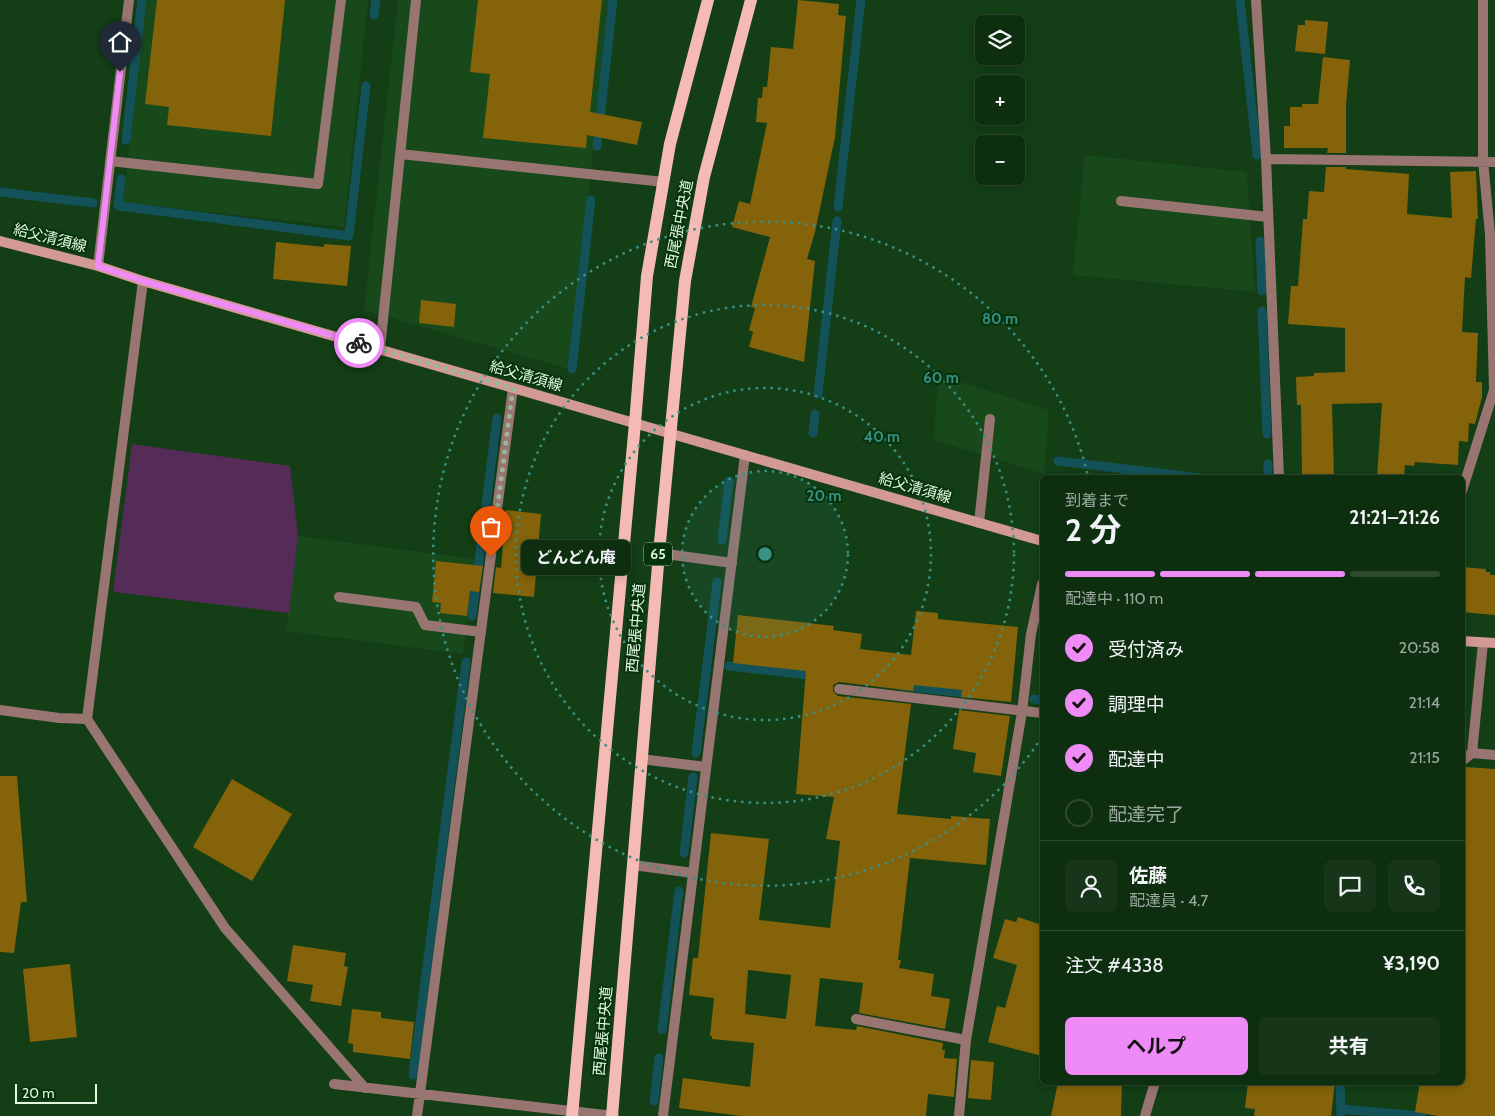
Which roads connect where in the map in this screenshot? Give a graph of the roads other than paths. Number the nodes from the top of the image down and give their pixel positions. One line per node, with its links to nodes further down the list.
1 (129, 0): 10 (street)
2 (341, 0): 10 (street)
3 (416, 0): 8 (street)
4 (708, 0): 13 (main road, 西尾張中央道 / 65)
5 (751, 0): 24 (main road, 西尾張中央道 / 65)
6 (1256, 0): 9 (street)
7 (1483, 0): 11 (street)
8 (400, 154): 13 (street); 19 (street)
9 (1266, 159): 11 (street); 15 (street)
10 (110, 161): 17 (street)
11 (1483, 161): 12 (street); 21 (street)
12 (1495, 162)
13 (664, 182): 23 (main road, 西尾張中央道 / 65)
14 (1120, 202): 15 (street)
15 (1268, 217): 26 (street)
16 (0, 241): 17 (main road, 給父清須線)
17 (98, 266): 18 (main road, 給父清須線)
18 (143, 281): 19 (main road, 給父清須線); 42 (street)
19 (380, 349): 20 (main road, 給父清須線)
20 (513, 388): 23 (main road, 給父清須線); 34 (street)
21 (1495, 390): 27 (street)
22 (990, 419): 28 (street)
23 (636, 423): 24 (main road, 給父清須線); 56 (main road, 西尾張中央道 / 65)
24 (670, 433): 25 (main road, 給父清須線); 30 (main road, 西尾張中央道 / 65)
25 (745, 455): 28 (main road, 給父清須線); 31 (street)
26 (1279, 475)
27 (1465, 482)
28 (979, 523): 29 (main road, 給父清須線)
29 (1040, 540)
30 (659, 553): 31 (street); 45 (main road, 西尾張中央道 / 65)
31 (732, 563): 47 (street)
32 (1040, 593): 40 (street)
33 (339, 597): 34 (street)
34 (481, 632): 55 (street)
35 (1465, 641): 36 (main road)
36 (1484, 643): 37 (main road); 43 (street)
37 (1495, 644)
38 (839, 689): 40 (street)
39 (0, 710): 42 (street)
40 (1022, 712): 41 (street); 51 (street)
41 (1040, 713)
42 (87, 719): 54 (street)
43 (1472, 754): 44 (street); 46 (street)
44 (1495, 755)
45 (641, 759): 47 (street); 48 (main road, 西尾張中央道 / 65)
46 (1465, 759)
47 (706, 767): 49 (street)
48 (633, 865): 49 (street); 58 (main road, 西尾張中央道 / 65)
49 (693, 873): 59 (street)
50 (856, 1019): 51 (street)
51 (966, 1040): 60 (street)
52 (334, 1084): 54 (street)
53 (1154, 1085): 61 (street)
54 (365, 1088): 55 (street)
55 (420, 1094): 56 (street); 57 (street)
56 (572, 1114): 58 (street)
57 (417, 1116)
58 (613, 1116)
59 (663, 1116)
60 (959, 1116)
61 (1145, 1116)

